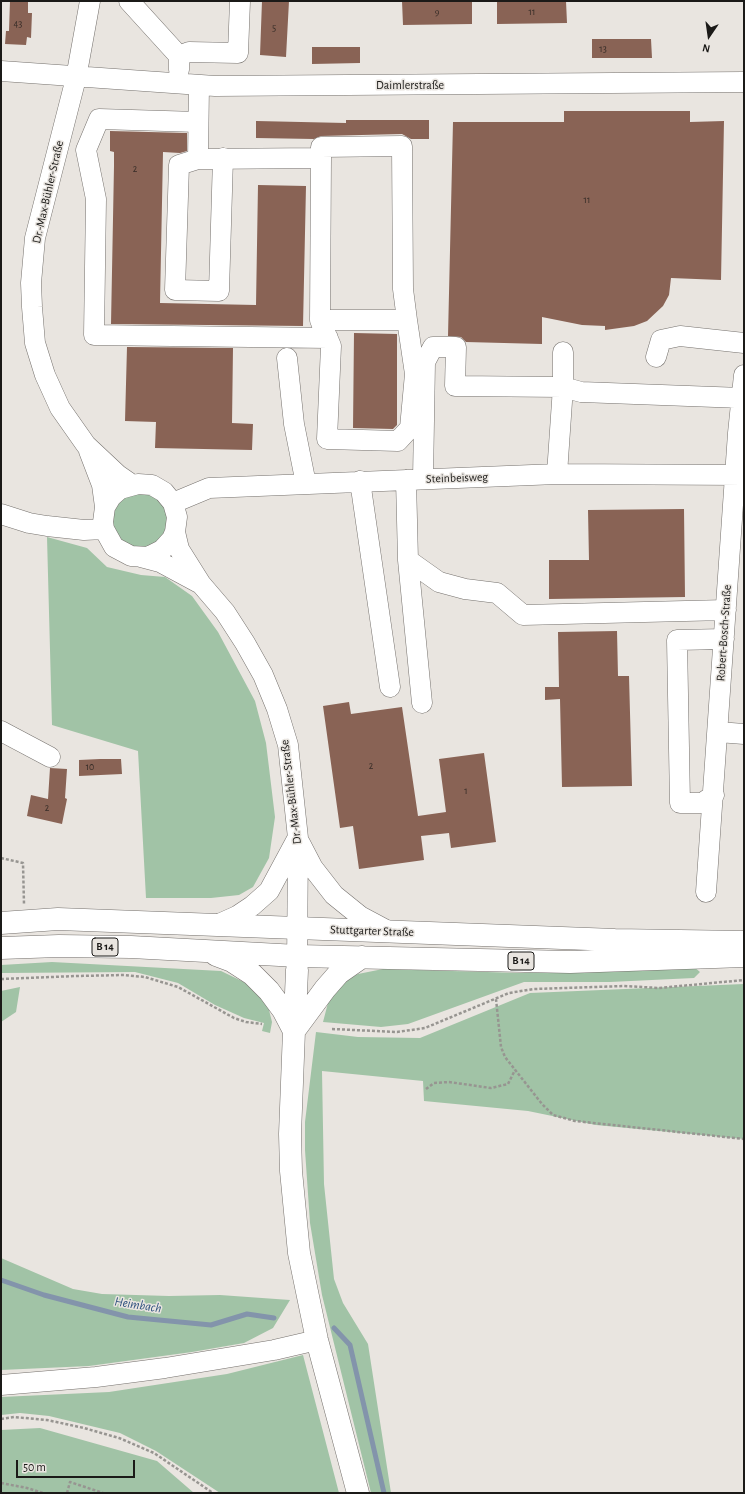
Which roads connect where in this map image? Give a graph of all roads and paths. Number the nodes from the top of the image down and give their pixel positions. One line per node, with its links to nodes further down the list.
1 (90, 1): 6 (street, Dr.-Max-Bühler-Straße)
2 (129, 1): 4 (street)
3 (240, 1): 4 (street)
4 (179, 56): 8 (street)
5 (1, 71): 6 (street, Daimlerstraße)
6 (76, 78): 8 (street, Daimlerstraße); 25 (street, Dr.-Max-Bühler-Straße)
7 (744, 82): 9 (street, Daimlerstraße)
8 (179, 84): 9 (street, Daimlerstraße)
9 (199, 85): 10 (street)
10 (198, 122): 11 (street); 16 (street)
11 (198, 158): 12 (street); 12 (street)
12 (223, 158): 13 (street)
13 (321, 158): 14 (street); 15 (street)
14 (320, 320): 15 (street); 16 (street)
15 (407, 320): 16 (street)
16 (328, 338)
17 (744, 343): 19 (street)
18 (563, 352): 22 (street)
19 (656, 357)
20 (287, 358): 31 (street)
21 (744, 375): 23 (street, Robert-Bosch-Straße)
22 (563, 387): 23 (street); 26 (street); 28 (street)
23 (742, 398): 24 (street, Robert-Bosch-Straße)
24 (741, 432): 27 (street, Robert-Bosch-Straße)
25 (86, 445): 30 (street, Dr.-Max-Bühler-Straße); 33 (street, Dr.-Max-Bühler-Straße)
26 (557, 474): 27 (street, Steinbeisweg); 28 (street, Steinbeisweg)
27 (740, 474): 40 (street, Robert-Bosch-Straße)
28 (414, 479): 29 (street, Steinbeisweg); 38 (street)
29 (360, 481): 31 (street, Steinbeisweg); 42 (street)
30 (131, 484): 32 (street); 33 (street)
31 (306, 484): 32 (street, Steinbeisweg)
32 (173, 503): 36 (street)
33 (105, 507): 35 (street)
34 (1, 514): 35 (street)
35 (104, 529): 37 (street)
36 (175, 532): 37 (street); 39 (street, Dr.-Max-Bühler-Straße)
37 (141, 557): 39 (street, Dr.-Max-Bühler-Straße)
38 (408, 560): 40 (street); 43 (street)
39 (201, 584): 49 (street, Dr.-Max-Bühler-Straße)
40 (726, 610): 41 (street, Robert-Bosch-Straße)
41 (724, 639): 45 (street, Robert-Bosch-Straße); 48 (street)
42 (390, 686)
43 (422, 702)
44 (1, 731): 47 (street)
45 (718, 732): 46 (street); 48 (street, Robert-Bosch-Straße)
46 (744, 734)
47 (50, 757)
48 (714, 795): 51 (street, Robert-Bosch-Straße)
49 (298, 838): 54 (street); 55 (street, Dr.-Max-Bühler-Straße); 56 (street)
50 (1, 858): 52 (path)
51 (706, 892)
52 (24, 906)
53 (1, 923): 54 (main road, Stuttgarter Straße / B 14)
54 (219, 924): 55 (main road, Stuttgarter Straße / B 14)
55 (299, 928): 56 (main road, Stuttgarter Straße / B 14); 62 (street, Dr.-Max-Bühler-Straße)
56 (390, 932): 57 (main road, Stuttgarter Straße / B 14)
57 (744, 942)
58 (1, 948): 59 (main road, B 14)
59 (210, 952): 62 (main road, B 14); 67 (main road)
60 (744, 956): 61 (main road, B 14)
61 (362, 957): 62 (main road, B 14); 67 (main road)
62 (298, 963): 67 (main road)
63 (1, 979): 66 (path)
64 (744, 980): 65 (path)
65 (496, 998): 68 (path); 69 (path)
66 (262, 1024)
67 (294, 1024): 72 (main road)
68 (332, 1029)
69 (515, 1070): 70 (path); 71 (path)
70 (426, 1089)
71 (744, 1139)
72 (317, 1340): 73 (street); 80 (main road)
73 (1, 1385)
74 (1, 1419): 79 (path)
75 (1, 1483): 76 (path)
76 (43, 1493)
77 (67, 1493): 78 (path)
78 (103, 1493)
79 (213, 1493)
80 (358, 1493)

